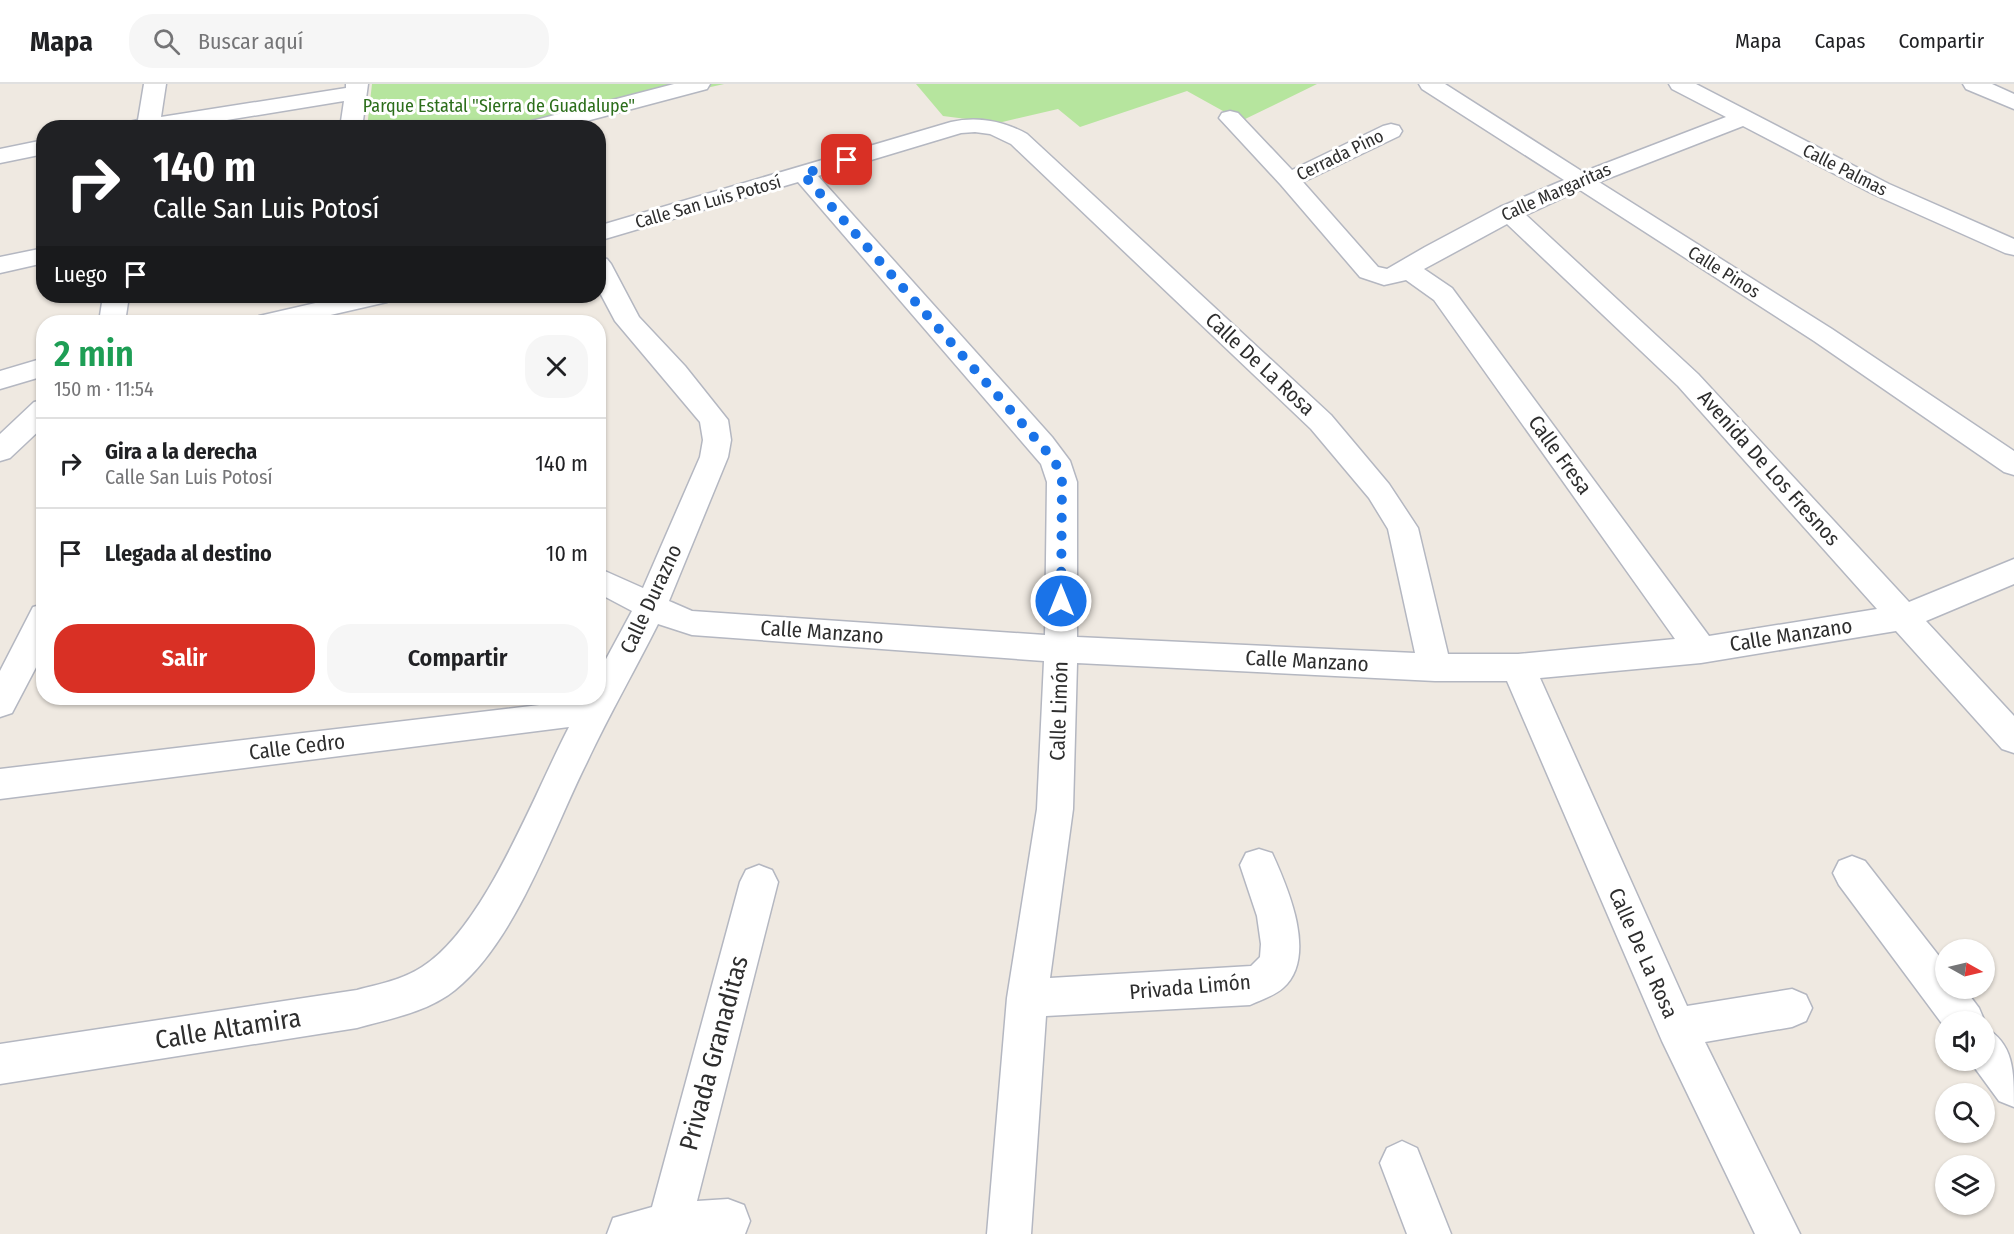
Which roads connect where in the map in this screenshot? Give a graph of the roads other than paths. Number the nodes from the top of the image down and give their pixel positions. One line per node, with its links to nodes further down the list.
1 (155, 84): 10 (street)
2 (699, 84): 13 (street)
3 (1430, 84): 20 (street, Calle Pinos)
4 (1680, 84): 9 (street, Calle Palmas)
5 (1974, 84): 7 (street)
6 (356, 89): 11 (street); 12 (street)
7 (2014, 102)
8 (1230, 118): 19 (street)
9 (1743, 118): 20 (street, Calle Margaritas); 23 (street, Calle Palmas)
10 (145, 120)
11 (178, 120)
12 (352, 120)
13 (562, 120)
14 (991, 126): 18 (street, Calle San Luis Potosí); 44 (street, Calle De La Rosa)
15 (1391, 131): 19 (street, Cerrada Pino)
16 (36, 149): 17 (street)
17 (0, 156)
18 (803, 174): 22 (street, Calle San Luis Potosí); 41 (street, Calle Limón)
19 (1289, 180): 26 (street, Calle Margaritas)
20 (1578, 180): 21 (street, Calle Margaritas); 35 (street, Calle Pinos)
21 (1509, 212): 26 (street, Calle Margaritas); 39 (street, Avenida De Los Fresnos)
22 (606, 232)
23 (2014, 248)
24 (36, 257): 25 (street)
25 (0, 265)
26 (1409, 270): 42 (street, Calle Fresa)
27 (606, 279): 38 (street, Calle Durazno)
28 (356, 303): 29 (street)
29 (341, 308): 30 (street)
30 (304, 315)
31 (36, 369): 32 (street)
32 (0, 380)
33 (36, 417): 34 (street)
34 (0, 451)
35 (2014, 465)
36 (2014, 571): 39 (street, Calle Manzano)
37 (606, 583): 38 (street, Calle Manzano)
38 (651, 607): 41 (street, Calle Manzano); 45 (street, Calle Durazno)
39 (1904, 617): 42 (street, Calle Manzano); 49 (street, Avenida De Los Fresnos)
40 (36, 633): 46 (street)
41 (1061, 648): 44 (street, Calle Manzano); 55 (street, Calle Limón)
42 (1701, 650): 43 (street, Calle Manzano)
43 (1518, 667): 44 (street, Calle Manzano); 58 (street, Calle De La Rosa)
44 (1435, 668)
45 (606, 690)
46 (0, 703)
47 (598, 705): 48 (street, Calle Durazno)
48 (595, 710): 50 (street, Calle Cedro); 54 (street, Calle Durazno)
49 (2014, 739)
50 (0, 784)
51 (1259, 864): 55 (street, Privada Limón)
52 (1852, 873): 57 (street)
53 (759, 882): 64 (street, Privada Granaditas)
54 (448, 971): 60 (street, Calle Altamira)
55 (1027, 998): 65 (street, Calle Limón)
56 (1792, 1008): 58 (street)
57 (1957, 1011)
58 (1676, 1027): 67 (street, Calle De La Rosa)
59 (1995, 1061): 61 (street)
60 (0, 1064)
61 (2014, 1086)
62 (1402, 1163): 66 (street)
63 (728, 1221): 64 (street)
64 (649, 1229)
65 (1009, 1234)
66 (1429, 1234)
67 (1778, 1234)

